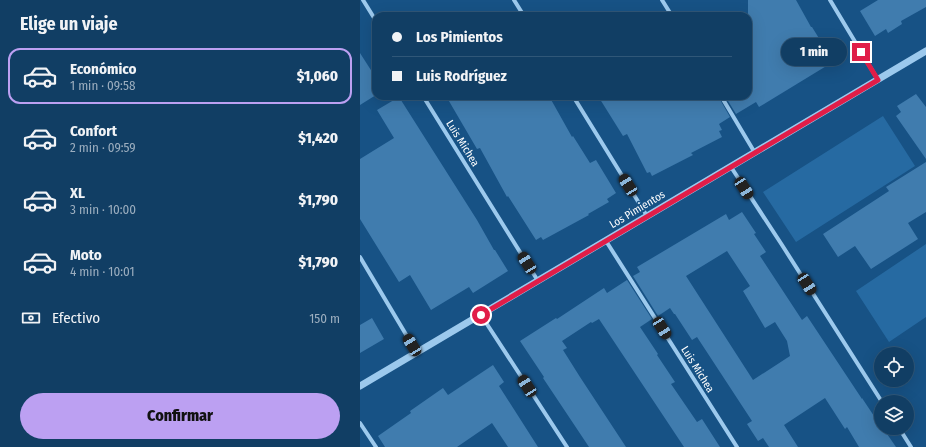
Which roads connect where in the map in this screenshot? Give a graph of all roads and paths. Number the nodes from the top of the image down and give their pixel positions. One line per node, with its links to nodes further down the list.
1 (363, 0): 7 (street)
2 (514, 0): 5 (street)
3 (662, 0): 6 (street)
4 (830, 0): 9 (street)
5 (522, 12)
6 (670, 12)
7 (372, 14)
8 (925, 53): 9 (street, Los Pimientos)
9 (878, 80): 13 (street, Los Pimientos)
10 (425, 100): 18 (street, Luis Michea)
11 (575, 100): 15 (street)
12 (723, 100): 13 (street)
13 (755, 152): 14 (street, Los Pimientos)
14 (731, 167): 15 (street, Los Pimientos); 22 (street)
15 (647, 216): 16 (street, Los Pimientos)
16 (606, 241): 18 (street, Los Pimientos); 27 (street, Luis Michea)
17 (360, 257): 20 (street)
18 (538, 281): 19 (street, Los Pimientos)
19 (481, 315): 20 (street, Los Pimientos); 26 (street)
20 (417, 353): 21 (street, Los Pimientos)
21 (360, 386)
22 (878, 395)
23 (360, 423): 25 (street)
24 (903, 435): 28 (street)
25 (376, 447)
26 (567, 447)
27 (737, 447)
28 (911, 447)

